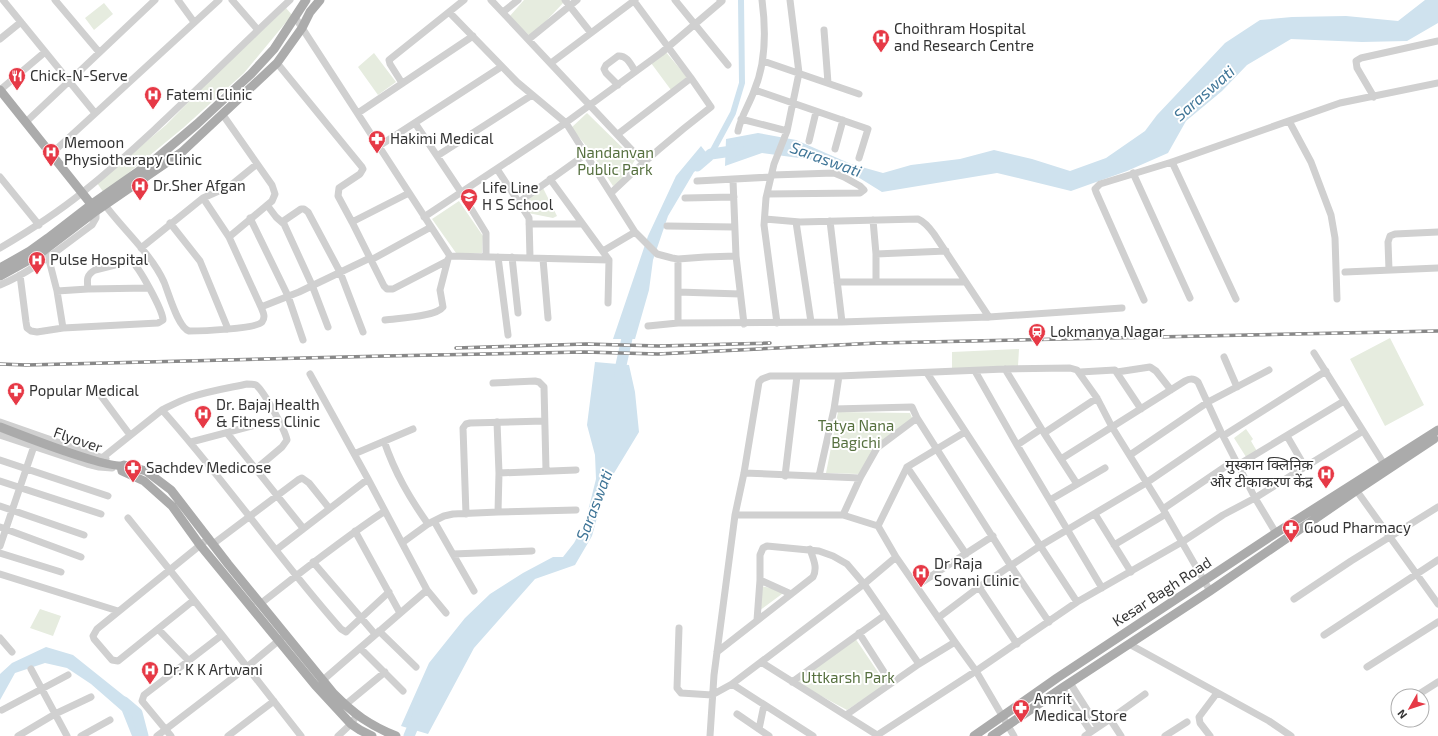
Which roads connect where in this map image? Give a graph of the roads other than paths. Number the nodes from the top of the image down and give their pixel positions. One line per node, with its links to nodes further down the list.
1 (3, 0): 24 (street)
2 (55, 0): 37 (street)
3 (155, 0): 37 (street)
4 (178, 0): 25 (street)
5 (219, 0): 25 (street)
6 (232, 0): 28 (street)
7 (290, 0): 28 (street)
8 (464, 0): 21 (street)
9 (491, 0): 22 (street)
10 (518, 0): 22 (street)
11 (577, 0): 19 (street)
12 (675, 0): 26 (street)
13 (720, 0): 26 (street)
14 (762, 0): 38 (street)
15 (790, 0): 44 (street)
16 (303, 1): 20 (street); 23 (main road)
17 (317, 1): 20 (main road)
18 (634, 1): 30 (street); 35 (street)
19 (567, 3): 30 (street); 33 (street)
20 (310, 12): 27 (main road)
21 (449, 12): 31 (street); 47 (street)
22 (503, 12): 33 (street)
23 (294, 17): 27 (street); 96 (main road)
24 (21, 22): 32 (street); 36 (street)
25 (194, 22): 59 (street)
26 (695, 24): 35 (street); 41 (street)
27 (302, 28): 39 (main road); 60 (street)
28 (258, 30): 89 (street)
29 (824, 30): 48 (street)
30 (591, 33): 40 (street)
31 (473, 36): 42 (street); 47 (street)
32 (0, 39)
33 (529, 39): 40 (street)
34 (1438, 41): 55 (street)
35 (668, 47): 43 (street); 45 (street)
36 (45, 52): 46 (street); 51 (street)
37 (99, 52): 46 (street)
38 (763, 61): 44 (street); 52 (street)
39 (277, 63): 61 (main road); 107 (street)
40 (551, 63): 57 (street)
41 (728, 65)
42 (501, 66): 54 (street); 66 (street)
43 (635, 71): 50 (street); 50 (street)
44 (799, 73): 48 (street); 56 (street)
45 (692, 78): 70 (street); 78 (street)
46 (69, 81): 59 (street); 65 (street)
47 (402, 83): 60 (street)
48 (828, 83): 53 (street)
49 (1438, 83): 55 (street)
50 (618, 85): 57 (street)
51 (0, 90): 65 (main road)
52 (755, 90): 56 (street); 62 (street)
53 (860, 94)
54 (532, 95): 67 (street); 76 (street)
55 (1374, 97): 64 (street)
56 (794, 103): 58 (street); 69 (street)
57 (591, 105): 67 (street); 70 (street)
58 (816, 112): 63 (street); 71 (street)
59 (95, 113): 74 (street)
60 (358, 113): 72 (street)
61 (223, 115): 80 (street); 96 (main road)
62 (741, 119): 68 (street); 69 (street)
63 (843, 120): 73 (street); 77 (street)
64 (1289, 121): 79 (street); 155 (street)
65 (26, 122): 74 (main road)
66 (415, 123): 72 (street); 76 (street)
67 (566, 123): 75 (street); 81 (street)
68 (738, 131)
69 (787, 131): 83 (street)
70 (618, 134): 78 (street)
71 (809, 141)
72 (379, 146): 90 (street)
73 (835, 149)
74 (51, 154): 89 (main road)
75 (586, 154): 85 (street); 91 (street)
76 (437, 156): 88 (street)
77 (859, 158)
78 (643, 162): 91 (street)
79 (1172, 162): 82 (street); 154 (street)
80 (257, 164): 94 (street); 98 (street)
81 (497, 169): 88 (street); 97 (street)
82 (1132, 173): 153 (street); 156 (street)
83 (771, 176): 86 (street); 92 (street); 92 (street)
84 (0, 177): 112 (street)
85 (550, 179): 97 (street); 111 (street)
86 (733, 180): 87 (street); 93 (street)
87 (696, 181)
88 (462, 192): 100 (street); 126 (street)
89 (82, 193): 99 (main road); 112 (street)
90 (409, 193): 100 (street); 107 (street)
91 (611, 193): 117 (street)
92 (767, 194): 102 (street)
93 (734, 197): 95 (street); 115 (street)
94 (203, 198): 109 (street); 118 (street)
95 (685, 198)
96 (103, 202): 99 (main road); 120 (street)
97 (519, 202): 110 (street)
98 (267, 205): 101 (street); 106 (street)
99 (94, 208): 105 (main road); 124 (street)
100 (424, 217): 114 (street)
101 (250, 218): 118 (street); 152 (street)
102 (765, 219): 108 (street); 167 (street)
103 (873, 220): 104 (street); 122 (street); 123 (street)
104 (830, 221): 108 (street); 142 (street)
105 (76, 222): 135 (main road); 141 (main road)
106 (282, 222): 138 (street); 146 (street)
107 (352, 222): 130 (street)
108 (796, 222): 164 (street)
109 (170, 223): 120 (street); 172 (street)
110 (529, 224): 111 (street); 129 (street)
111 (581, 224): 121 (street)
112 (39, 225): 119 (street)
113 (667, 226): 115 (street)
114 (431, 227): 130 (street); 131 (street)
115 (734, 227): 125 (street)
116 (1438, 232): 137 (street)
117 (637, 234): 121 (street); 133 (street)
118 (229, 237): 158 (street)
119 (0, 248)
120 (140, 248): 172 (street)
121 (603, 251): 134 (street)
122 (946, 251): 123 (street); 144 (street)
123 (876, 254): 143 (street)
124 (48, 256): 140 (street); 149 (street)
125 (736, 256): 133 (street); 151 (street)
126 (486, 257): 127 (street); 131 (street)
127 (498, 257): 128 (street); 174 (street)
128 (512, 258): 129 (street); 160 (street)
129 (530, 258): 132 (street)
130 (370, 259): 131 (street); 138 (street)
131 (448, 259): 163 (street)
132 (543, 259): 134 (street); 162 (street)
133 (678, 259): 150 (street)
134 (609, 260): 157 (street)
135 (0, 268)
136 (1438, 268): 137 (street)
137 (1390, 270): 139 (street)
138 (340, 272): 146 (street); 173 (street)
139 (1345, 272)
140 (20, 275): 145 (street); 171 (street)
141 (0, 276)
142 (837, 282): 143 (street); 165 (street)
143 (876, 282): 144 (street)
144 (965, 282): 161 (street)
145 (0, 285)
146 (312, 285): 152 (street); 170 (street)
147 (149, 288): 148 (street); 148 (street); 171 (street)
148 (88, 289): 149 (street)
149 (57, 291): 171 (street)
150 (678, 292): 151 (street); 166 (street)
151 (740, 294): 168 (street)
152 (288, 296): 158 (street); 175 (street)
153 (1190, 298)
154 (1236, 299)
155 (1338, 299)
156 (1144, 300)
157 (608, 303)
158 (261, 307): 172 (street)
159 (1122, 308): 161 (street)
160 (518, 313)
161 (989, 317): 165 (street)
162 (548, 318)
163 (385, 320)
164 (810, 322): 165 (street); 167 (street)
165 (842, 322)
166 (678, 323): 168 (street); 169 (street)
167 (777, 323): 168 (street)
168 (744, 324)
169 (648, 326)
170 (328, 327)
171 (63, 328)
172 (228, 329)
173 (363, 332)
174 (508, 335)
175 (303, 340)
176 (1314, 353): 181 (street)
177 (1224, 357): 189 (street)
178 (1005, 369): 180 (street); 182 (street); 207 (street)
179 (1269, 370): 189 (street)
180 (975, 371): 184 (street); 218 (street)
181 (1326, 371): 193 (street); 211 (street)
182 (1080, 372): 183 (street); 192 (street)
183 (1117, 372): 190 (street); 195 (street)
184 (927, 373): 187 (street); 209 (street)
185 (310, 374): 221 (street)
186 (797, 376): 187 (street); 237 (street); 238 (street)
187 (839, 376): 196 (street)
188 (493, 383): 200 (street)
189 (1237, 387): 194 (street)
190 (1171, 390): 194 (street); 195 (street)
191 (101, 396): 213 (street)
192 (1096, 398): 204 (street); 207 (street)
193 (1344, 401): 208 (street); 214 (street)
194 (1208, 402): 211 (street); 222 (street)
195 (1141, 408): 204 (street)
196 (834, 409): 198 (street); 239 (street)
197 (162, 410): 199 (street); 213 (street); 217 (street)
198 (917, 418): 220 (street); 240 (street)
199 (278, 419): 210 (street); 233 (street)
200 (544, 421): 202 (street); 234 (street)
201 (0, 422): 223 (street)
202 (497, 422): 236 (street); 261 (street)
203 (0, 427): 228 (main road, Flyover)
204 (1112, 427): 222 (street); 224 (street)
205 (412, 429): 216 (street)
206 (1438, 430): 227 (main road)
207 (1042, 431): 218 (street); 224 (street)
208 (1363, 431): 227 (street); 230 (street)
209 (965, 432): 220 (street); 282 (street)
210 (227, 433): 217 (street); 233 (street)
211 (1222, 434): 226 (street); 244 (street)
212 (0, 435): 219 (street)
213 (130, 435): 223 (street)
214 (1286, 436): 226 (street); 230 (street)
215 (1438, 437): 241 (main road)
216 (384, 441): 221 (street); 267 (street)
217 (191, 442): 265 (street)
218 (1017, 445): 251 (street)
219 (34, 446): 228 (street); 231 (street)
220 (937, 449): 229 (street); 275 (street)
221 (354, 454): 242 (street)
222 (1130, 455): 244 (street)
223 (102, 458): 228 (street)
224 (1061, 459): 245 (street)
225 (0, 460): 231 (street)
226 (1237, 463): 250 (street); 258 (street)
227 (1384, 464): 241 (main road)
228 (121, 467): 277 (main road); 280 (main road)
229 (907, 467): 268 (street); 289 (street)
230 (1305, 467): 250 (street)
231 (26, 468): 247 (street); 249 (street)
232 (1105, 468): 245 (street)
233 (256, 469): 248 (street)
234 (546, 470): 235 (street); 236 (street)
235 (576, 470)
236 (499, 473): 259 (street)
237 (744, 473): 238 (street); 263 (street)
238 (785, 476): 239 (street)
239 (819, 476): 240 (street)
240 (860, 478): 264 (street)
241 (1369, 478): 246 (main road)
242 (368, 480): 254 (street); 257 (street)
243 (0, 481): 247 (street)
244 (1146, 483): 258 (street); 262 (street)
245 (1077, 484): 251 (street)
246 (1355, 487): 273 (main road, Kesar Bagh Road); 276 (street); 309 (main road, Kesar Bagh Road)
247 (19, 488): 255 (street); 260 (street)
248 (277, 495): 254 (street); 265 (street); 270 (street)
249 (108, 496)
250 (1255, 498): 273 (street); 278 (street)
251 (1050, 500): 271 (street)
252 (0, 506): 255 (street)
253 (1438, 507): 276 (street)
254 (329, 508): 270 (street)
255 (13, 510): 269 (street); 274 (street)
256 (576, 510): 259 (street)
257 (385, 511): 272 (street); 279 (street)
258 (1164, 511): 278 (street); 283 (street)
259 (498, 512): 261 (street)
260 (101, 514)
261 (466, 514): 267 (street)
262 (1095, 514): 271 (street); 283 (street)
263 (735, 515): 264 (street); 339 (street)
264 (843, 515): 268 (street)
265 (250, 517): 277 (street); 285 (street)
266 (128, 518): 295 (street)
267 (431, 523): 279 (street); 288 (street)
268 (878, 526): 291 (street)
269 (3, 528): 281 (street); 290 (street)
270 (303, 528): 285 (street)
271 (1067, 529): 282 (street); 306 (street)
272 (355, 531): 293 (street); 310 (street)
273 (1276, 533): 302 (main road, Kesar Bagh Road)
274 (84, 535)
275 (993, 536): 289 (street); 294 (street)
276 (1391, 537): 299 (street); 312 (street)
277 (211, 541): 280 (street); 315 (main road)
278 (1182, 542): 297 (street); 302 (street)
279 (402, 543): 307 (street)
280 (200, 545): 295 (street); 333 (main road)
281 (0, 546)
282 (1040, 546): 294 (street); 314 (street)
283 (1114, 546): 297 (street)
284 (810, 549): 301 (street); 303 (street); 311 (street)
285 (276, 550): 300 (street)
286 (532, 551): 288 (street)
287 (0, 553): 296 (street)
288 (453, 554): 308 (street)
289 (966, 554): 304 (street)
290 (81, 557)
291 (896, 557): 303 (street); 304 (street)
292 (1438, 560): 299 (street)
293 (314, 562): 300 (street); 321 (street)
294 (1012, 566): 305 (street); 324 (street)
295 (170, 570): 313 (street); 317 (street)
296 (61, 572)
297 (1130, 572): 306 (street)
298 (0, 574): 317 (street)
299 (1417, 574): 316 (street); 331 (street)
300 (297, 576): 315 (street); 321 (street)
301 (760, 580): 311 (street); 323 (street)
302 (1205, 581): 309 (street); 371 (main road, Kesar Bagh Road)
303 (864, 584): 320 (street); 341 (street)
304 (916, 586): 322 (street)
305 (980, 587): 322 (street); 336 (street)
306 (1102, 588): 314 (street)
307 (427, 590): 318 (street); 319 (street)
308 (474, 591)
309 (1210, 591): 334 (main road, Kesar Bagh Road)
310 (389, 592): 318 (street); 321 (street)
311 (791, 594): 323 (street)
312 (1294, 599)
313 (194, 600): 327 (street); 330 (street)
314 (1077, 602): 324 (street)
315 (260, 604): 333 (main road)
316 (1438, 604)
317 (118, 611): 327 (street)
318 (400, 612): 328 (street)
319 (446, 613)
320 (885, 615): 329 (street); 342 (street)
321 (362, 618): 328 (street)
322 (938, 618): 335 (street)
323 (757, 620): 339 (street)
324 (1049, 622): 336 (street)
325 (1438, 622): 345 (street)
326 (679, 628): 361 (street)
327 (158, 629): 340 (street)
328 (377, 632): 337 (street); 344 (street)
329 (859, 633): 351 (street); 353 (street)
330 (222, 635): 340 (street); 343 (street)
331 (1324, 635)
332 (0, 638): 338 (street)
333 (282, 638): 343 (street); 350 (main road); 375 (main road)
334 (1133, 641): 355 (main road, Kesar Bagh Road); 359 (street)
335 (954, 642): 342 (street); 347 (street)
336 (1017, 644): 347 (street)
337 (360, 648): 348 (street); 350 (street)
338 (12, 652)
339 (717, 652): 361 (street)
340 (189, 661): 378 (street)
341 (761, 662): 351 (street); 354 (street)
342 (919, 664): 353 (street)
343 (247, 667): 363 (street); 378 (street)
344 (416, 667)
345 (1367, 667)
346 (31, 669): 357 (street)
347 (976, 671): 371 (street); 394 (street)
348 (385, 672): 358 (street); 364 (street)
349 (68, 675): 357 (street)
350 (323, 680): 364 (main road)
351 (792, 682): 369 (street)
352 (1438, 682): 356 (street)
353 (892, 683): 369 (street)
354 (732, 684): 361 (street); 365 (street)
355 (1066, 685): 376 (main road, Kesar Bagh Road); 377 (street); 380 (street)
356 (1429, 688)
357 (42, 689): 366 (street); 367 (street)
358 (403, 691)
359 (1218, 693): 400 (street); 401 (street)
360 (1145, 694): 372 (street)
361 (712, 695): 391 (street)
362 (91, 697): 367 (street)
363 (274, 701): 381 (street); 387 (street)
364 (345, 705): 370 (main road)
365 (764, 705): 379 (street); 393 (street)
366 (2, 710)
367 (55, 714): 382 (street); 383 (street)
368 (737, 714): 379 (street)
369 (846, 714): 394 (street)
370 (357, 715): 375 (street); 390 (main road)
371 (1002, 717): 376 (street); 395 (main road, Kesar Bagh Road)
372 (1110, 719): 377 (street); 398 (street)
373 (110, 720): 384 (street)
374 (1187, 722): 399 (street)
375 (351, 724): 388 (street); 389 (main road)
376 (1007, 726): 396 (main road, Kesar Bagh Road); 397 (street)
377 (1098, 727): 380 (street)
378 (166, 729): 385 (street); 386 (street)
379 (759, 729): 392 (street)
380 (1088, 734)
381 (297, 735)
382 (18, 736)
383 (67, 736)
384 (81, 736)
385 (157, 736)
386 (171, 736)
387 (228, 736)
388 (338, 736)
389 (372, 736)
390 (396, 736)
391 (710, 736)
392 (769, 736)
393 (813, 736)
394 (876, 736)
395 (974, 736)
396 (992, 736)
397 (1014, 736)
398 (1121, 736)
399 (1165, 736)
400 (1210, 736)
401 (1291, 736)

